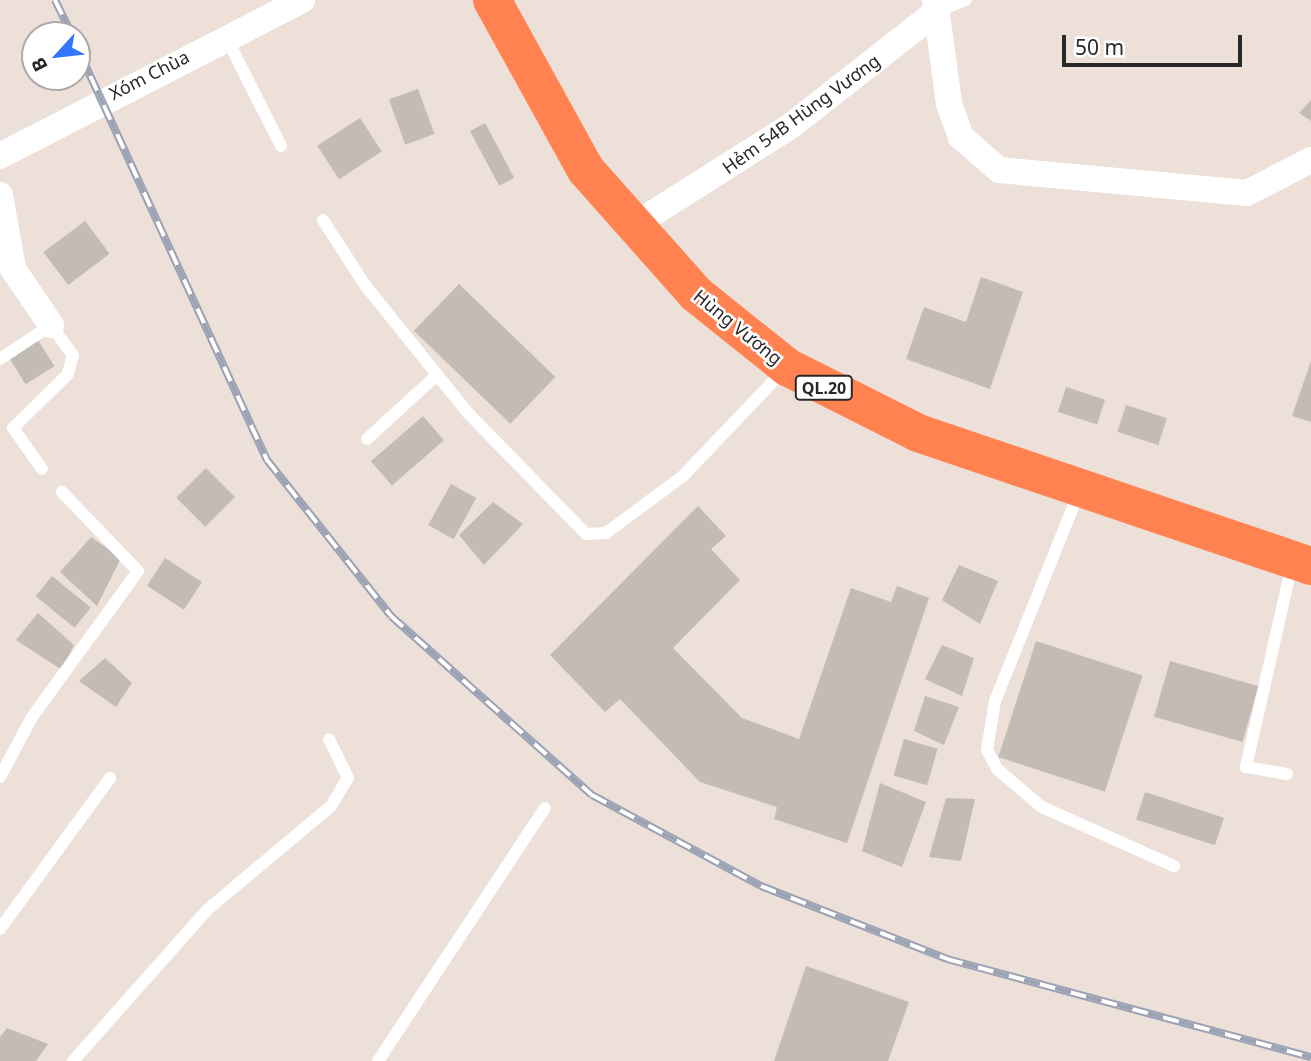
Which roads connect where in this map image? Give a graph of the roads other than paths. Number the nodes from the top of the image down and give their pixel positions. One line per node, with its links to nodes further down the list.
1 (302, 0): 5 (street, Xóm Chùa)
2 (492, 0): 11 (highway, Hùng Vương / QL.20)
3 (966, 0): 4 (lane, Hẻm 54B Hùng Vương)
4 (936, 6): 8 (street); 11 (street, Hẻm 54B Hùng Vương)
5 (226, 37): 6 (lane); 7 (street, Xóm Chùa)
6 (281, 146)
7 (0, 156)
8 (1311, 160)
9 (0, 195): 12 (street)
10 (323, 220): 15 (lane)
11 (633, 226): 14 (highway, Hùng Vương / QL.20)
12 (51, 325): 13 (lane); 17 (lane)
13 (0, 359)
14 (787, 367): 15 (lane); 18 (highway, Hùng Vương / QL.20)
15 (437, 375): 16 (lane)
16 (368, 439)
17 (42, 469)
18 (1080, 489): 20 (highway, Hùng Vương / QL.20); 26 (lane)
19 (62, 492): 23 (lane)
20 (1302, 563): 22 (lane)
21 (329, 739): 29 (lane)
22 (1287, 774)
23 (0, 777)
24 (110, 778): 27 (lane)
25 (545, 808): 30 (lane)
26 (1174, 866)
27 (4, 913): 28 (lane)
28 (0, 929)
29 (74, 1061)
30 (378, 1061)

